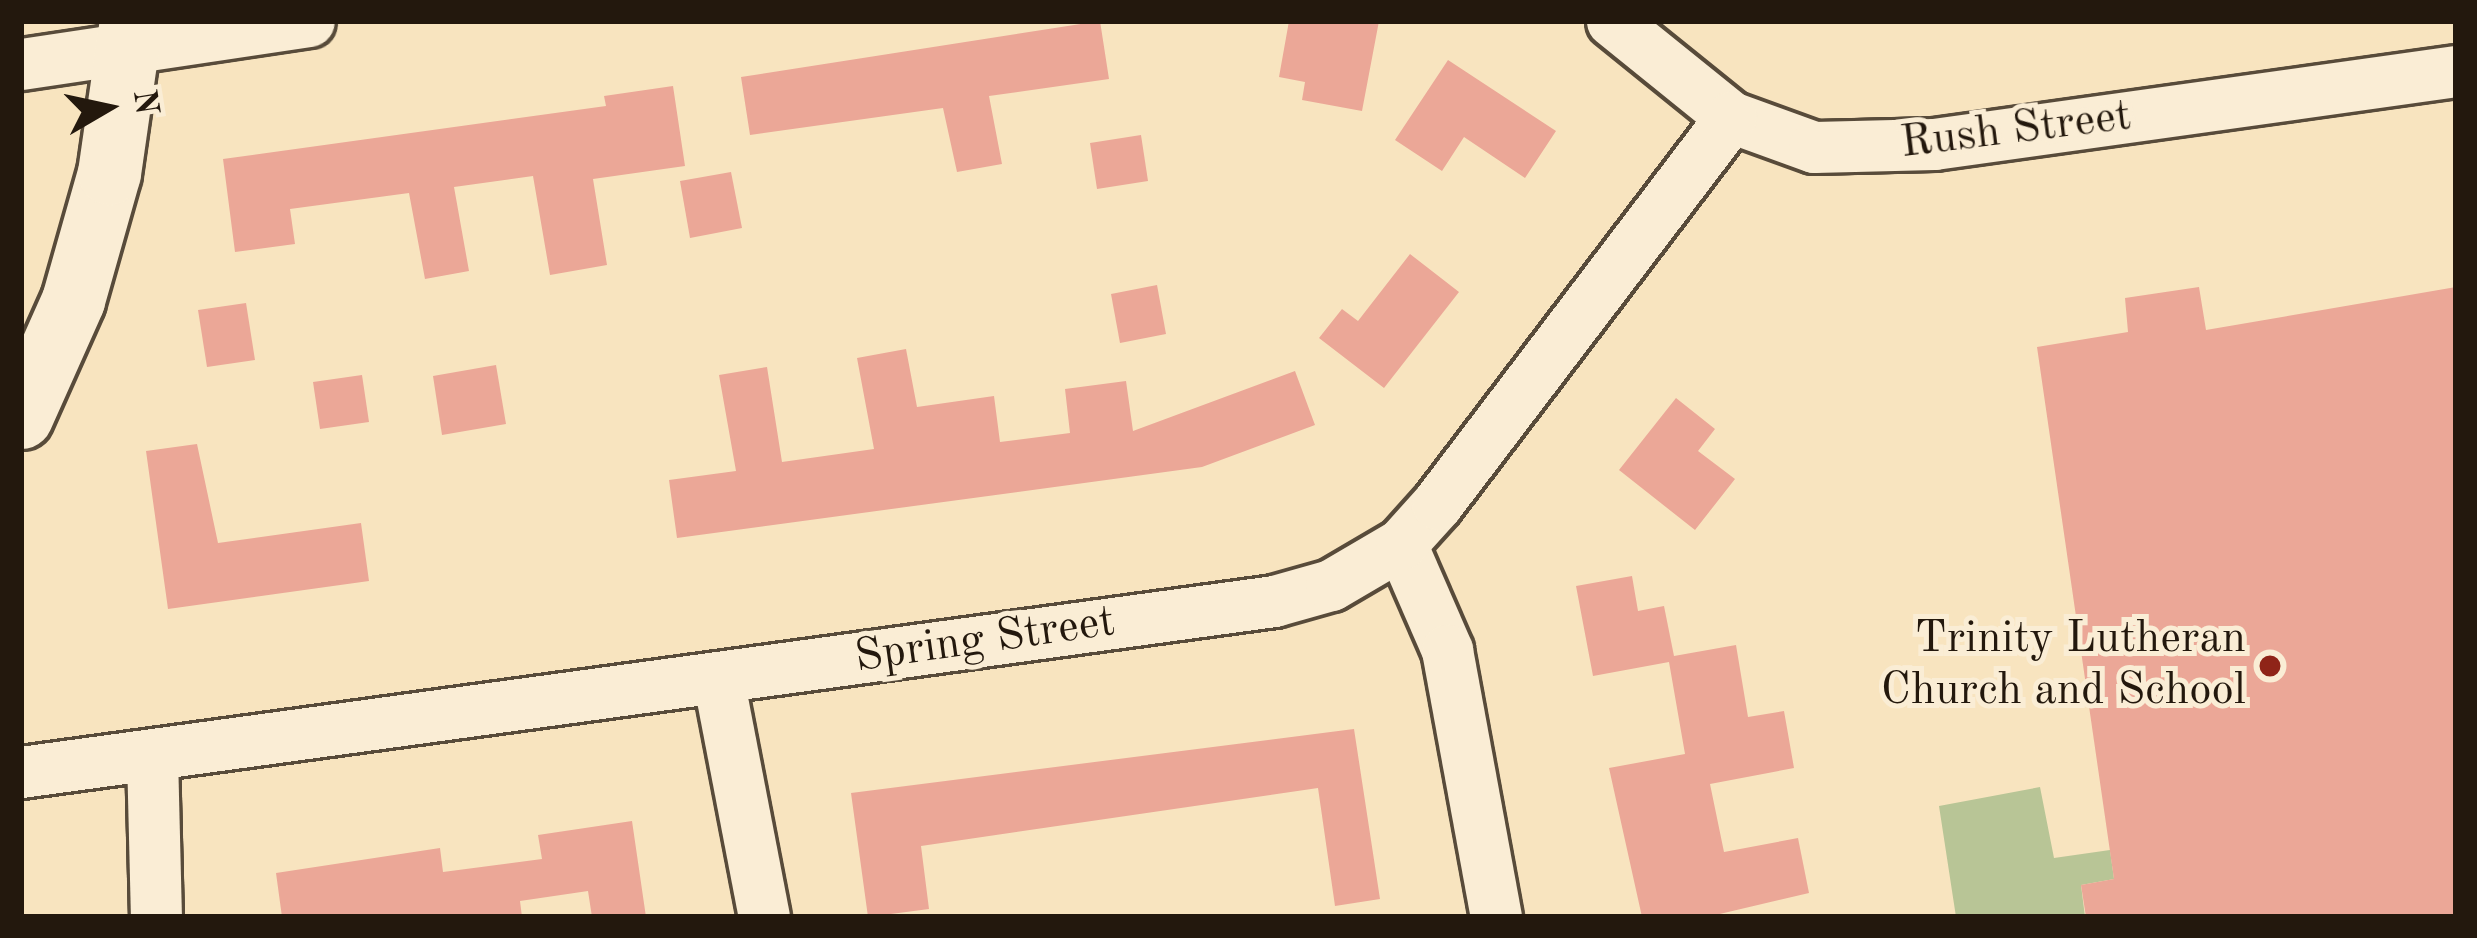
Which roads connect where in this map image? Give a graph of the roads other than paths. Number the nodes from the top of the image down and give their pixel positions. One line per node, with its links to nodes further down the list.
1 (309, 21): 3 (street)
2 (1612, 21): 6 (street, Rush Street)
3 (129, 35): 4 (street); 7 (street)
4 (21, 64)
5 (2456, 71): 6 (street, Rush Street)
6 (1731, 117): 8 (street, Spring Street)
7 (21, 417)
8 (1401, 544): 9 (street, Spring Street); 14 (street)
9 (718, 678): 10 (street, Spring Street); 13 (street)
10 (152, 755): 11 (street, Spring Street); 12 (street)
11 (21, 772)
12 (156, 917)
13 (764, 917)
14 (1496, 917)

